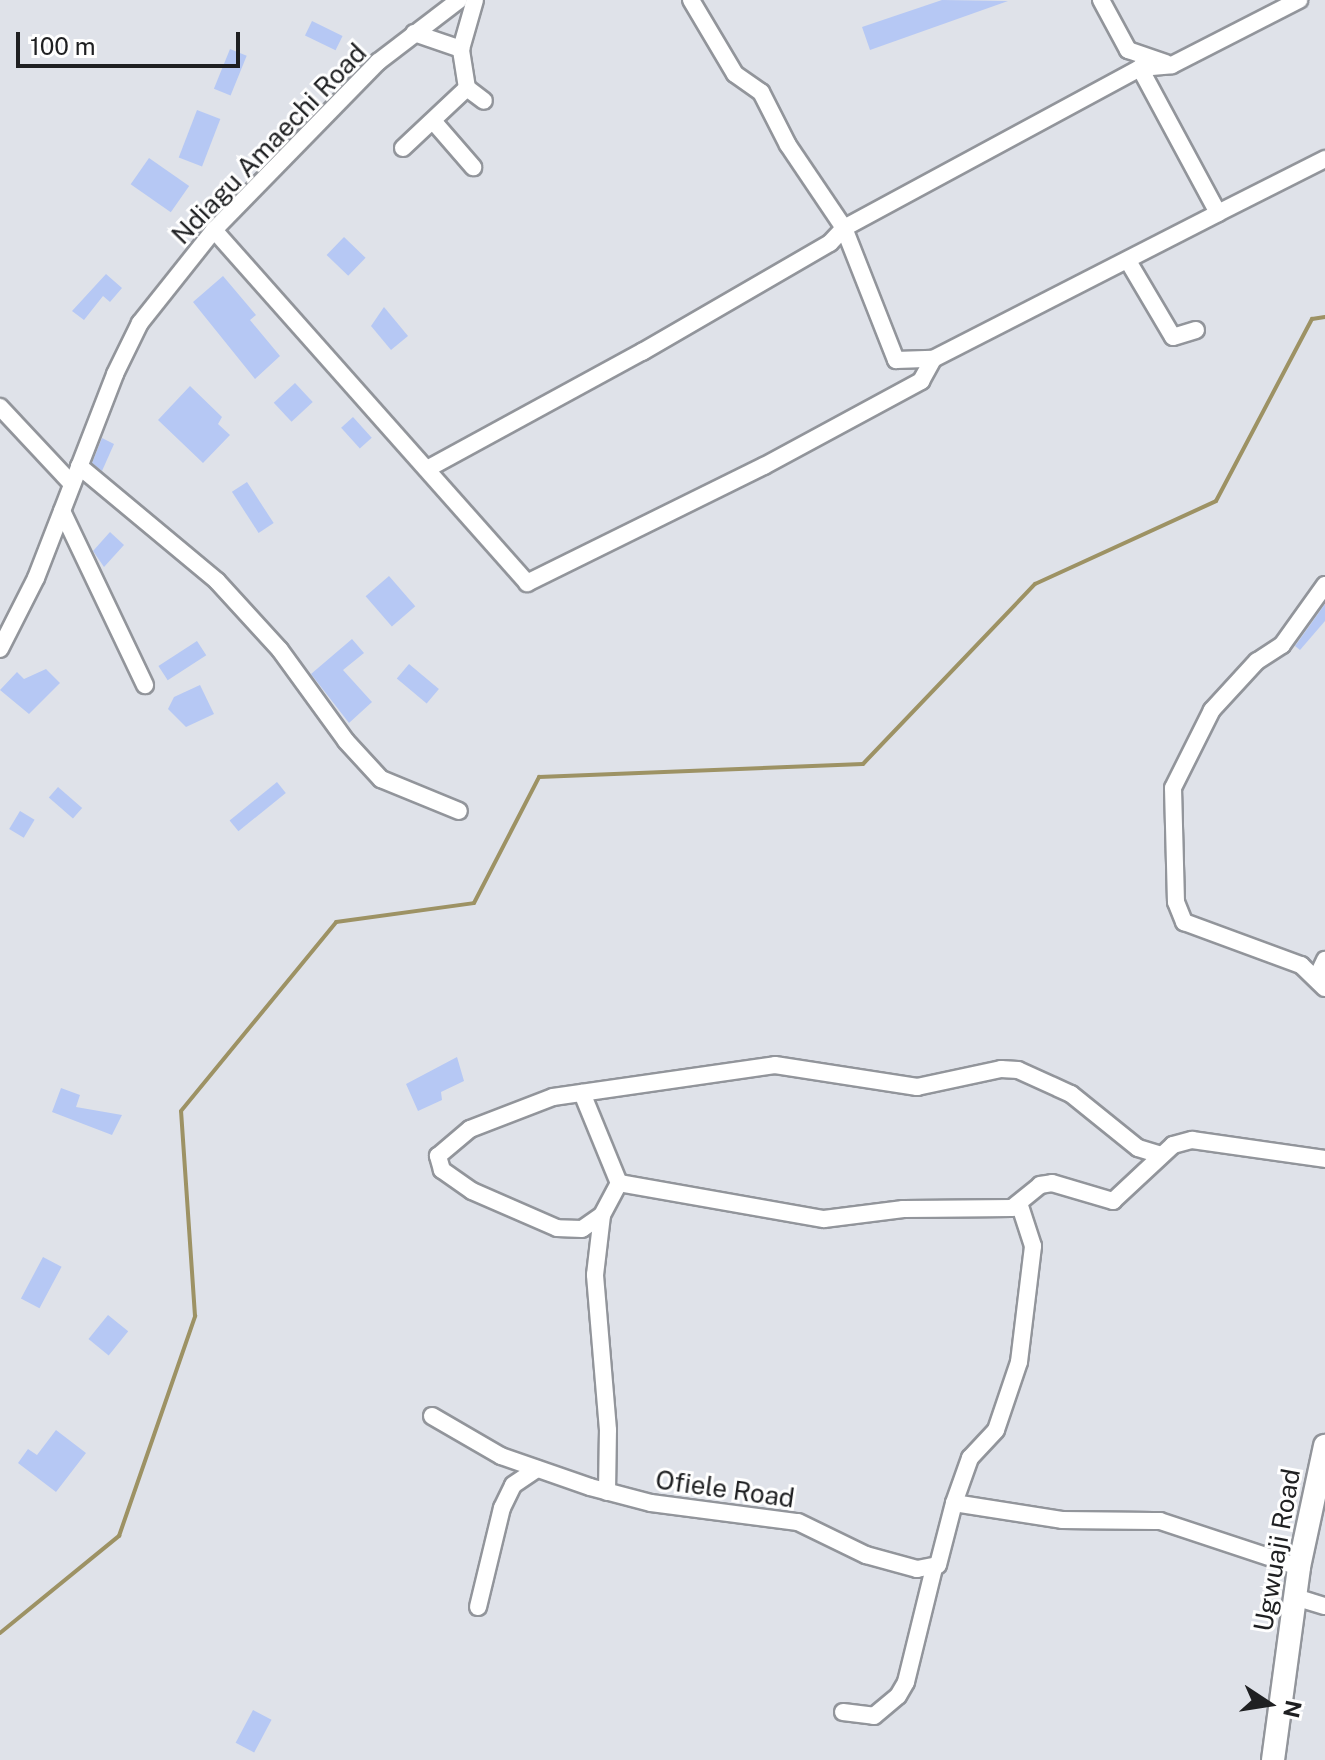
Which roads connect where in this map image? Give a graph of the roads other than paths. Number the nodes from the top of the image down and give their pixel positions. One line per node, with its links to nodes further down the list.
1 (475, 0): 7 (street)
2 (691, 0): 17 (street)
3 (1101, 0): 8 (street)
4 (1299, 0): 8 (street)
5 (451, 2): 6 (street, Ndiagu Amaechi Road)
6 (414, 33): 7 (street); 18 (street, Ndiagu Amaechi Road)
7 (461, 49): 10 (street)
8 (1172, 65): 9 (street)
9 (1140, 68): 16 (street); 17 (street)
10 (467, 88): 11 (street); 12 (street)
11 (484, 101)
12 (434, 122): 13 (street); 15 (street)
13 (403, 148)
14 (1325, 159): 16 (street)
15 (473, 167)
16 (1218, 213): 19 (street)
17 (844, 228): 21 (street); 24 (street)
18 (214, 230): 23 (street, Ndiagu Amaechi Road); 24 (street)
19 (1128, 261): 20 (street); 21 (street)
20 (1196, 330)
21 (933, 359): 24 (street)
22 (0, 407): 25 (street)
23 (79, 466): 25 (street, Ndiagu Amaechi Road); 30 (street)
24 (429, 468)
25 (72, 484): 26 (street, Ndiagu Amaechi Road)
26 (62, 511): 28 (street, Ndiagu Amaechi Road); 29 (street)
27 (1325, 585): 32 (street)
28 (0, 649)
29 (145, 685)
30 (459, 811)
31 (1325, 960): 32 (street)
32 (1321, 982)
33 (582, 1093): 34 (street); 36 (street); 38 (street)
34 (1161, 1155): 35 (street); 37 (street)
35 (1325, 1159)
36 (619, 1183): 37 (street); 38 (street)
37 (1019, 1203): 43 (street)
38 (602, 1215): 42 (street)
39 (432, 1416): 41 (street, Ofiele Road)
40 (1325, 1446): 44 (main road, Ugwuaji Road)
41 (537, 1469): 42 (street, Ofiele Road); 48 (street)
42 (607, 1492): 45 (street, Ofiele Road)
43 (954, 1503): 44 (street); 45 (street)
44 (1299, 1567): 46 (main road, Ugwuaji Road)
45 (934, 1568): 49 (street)
46 (1295, 1597): 47 (street); 50 (main road, Ugwuaji Road)
47 (1325, 1606)
48 (478, 1607)
49 (843, 1712)
50 (1273, 1760)

